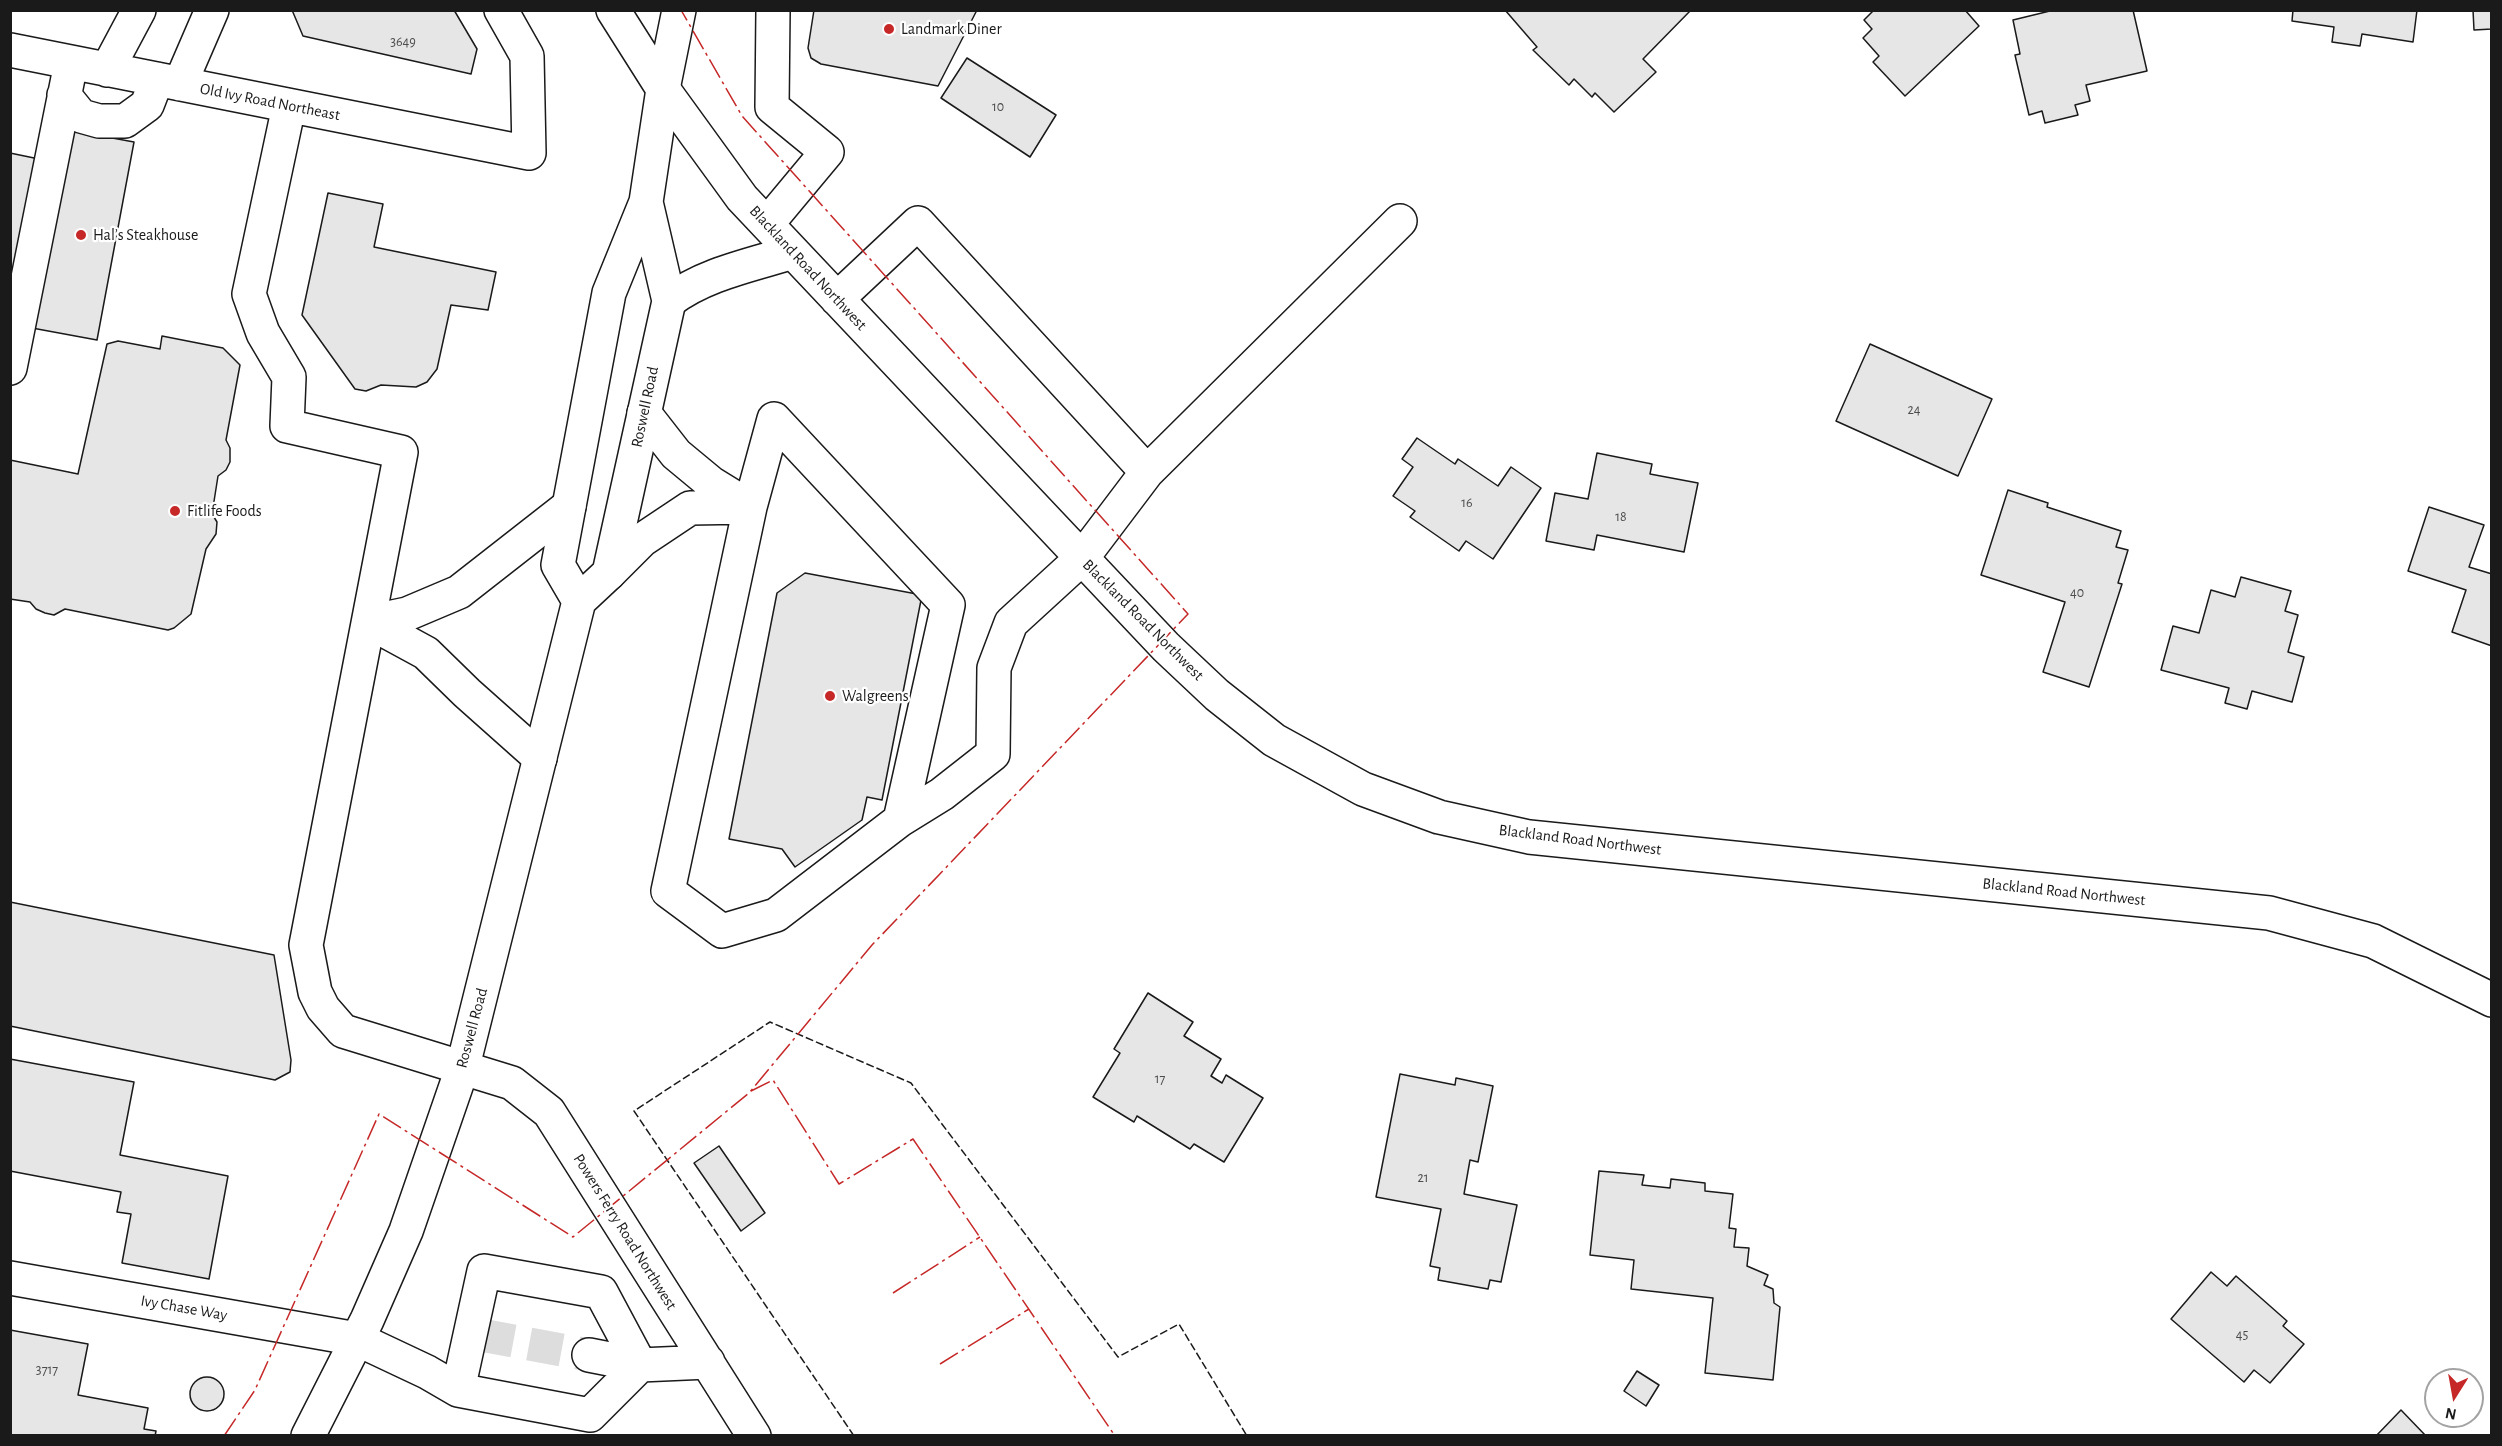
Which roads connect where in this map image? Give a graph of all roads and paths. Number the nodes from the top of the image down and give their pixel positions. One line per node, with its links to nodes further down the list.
1 (140, 10): 9 (street)
2 (212, 10): 10 (street)
3 (501, 10): 13 (street, Old Ivy Road Northeast)
4 (613, 10): 11 (street, Blackland Road Northwest)
5 (679, 10): 11 (street, Roswell Road)
6 (773, 10): 16 (street)
7 (10, 50): 8 (street, Old Ivy Road Northeast)
8 (71, 63): 9 (street, Old Ivy Road Northeast); 12 (street)
9 (107, 70): 10 (street, Old Ivy Road Northeast)
10 (169, 82): 12 (street); 13 (street, Old Ivy Road Northeast)
11 (663, 89): 14 (street, Roswell Road); 16 (street, Blackland Road Northwest)
12 (64, 95): 20 (street)
13 (289, 106): 28 (street, Powers Ferry Road Northwest)
14 (646, 202): 19 (street, Roswell Road); 23 (street, Roswell Road)
15 (1400, 221): 22 (street)
16 (767, 224): 17 (street, Blackland Road Northwest)
17 (793, 252): 18 (street, Blackland Road Northwest); 19 (street)
18 (837, 298): 22 (street); 25 (street, Blackland Road Northwest)
19 (669, 301): 21 (street, Roswell Road)
20 (10, 368)
21 (644, 413): 24 (street); 26 (street, Roswell Road)
22 (1147, 472): 25 (street)
23 (569, 506): 27 (street, Roswell Road); 28 (street)
24 (750, 507): 26 (street); 30 (street); 30 (street)
25 (1082, 558): 30 (street); 31 (street, Blackland Road Northwest)
26 (609, 573): 27 (street)
27 (579, 601): 29 (street, Roswell Road)
28 (369, 622): 29 (street); 32 (street, Powers Ferry Road Northwest)
29 (540, 758): 32 (street, Roswell Road)
30 (900, 820)
31 (2492, 1000)
32 (463, 1066): 34 (street, Roswell Road); 36 (street, Powers Ferry Road Northwest)
33 (10, 1278): 34 (street, Ivy Chase Way)
34 (357, 1339): 38 (street, Ivy Chase Way); 39 (street, Roswell Road)
35 (589, 1355): 37 (street)
36 (708, 1362): 37 (street); 40 (street, Powers Ferry Road Northwest)
37 (640, 1365): 38 (street, Ivy Chase Way); 38 (street)
38 (458, 1390)
39 (308, 1436)
40 (754, 1436)

